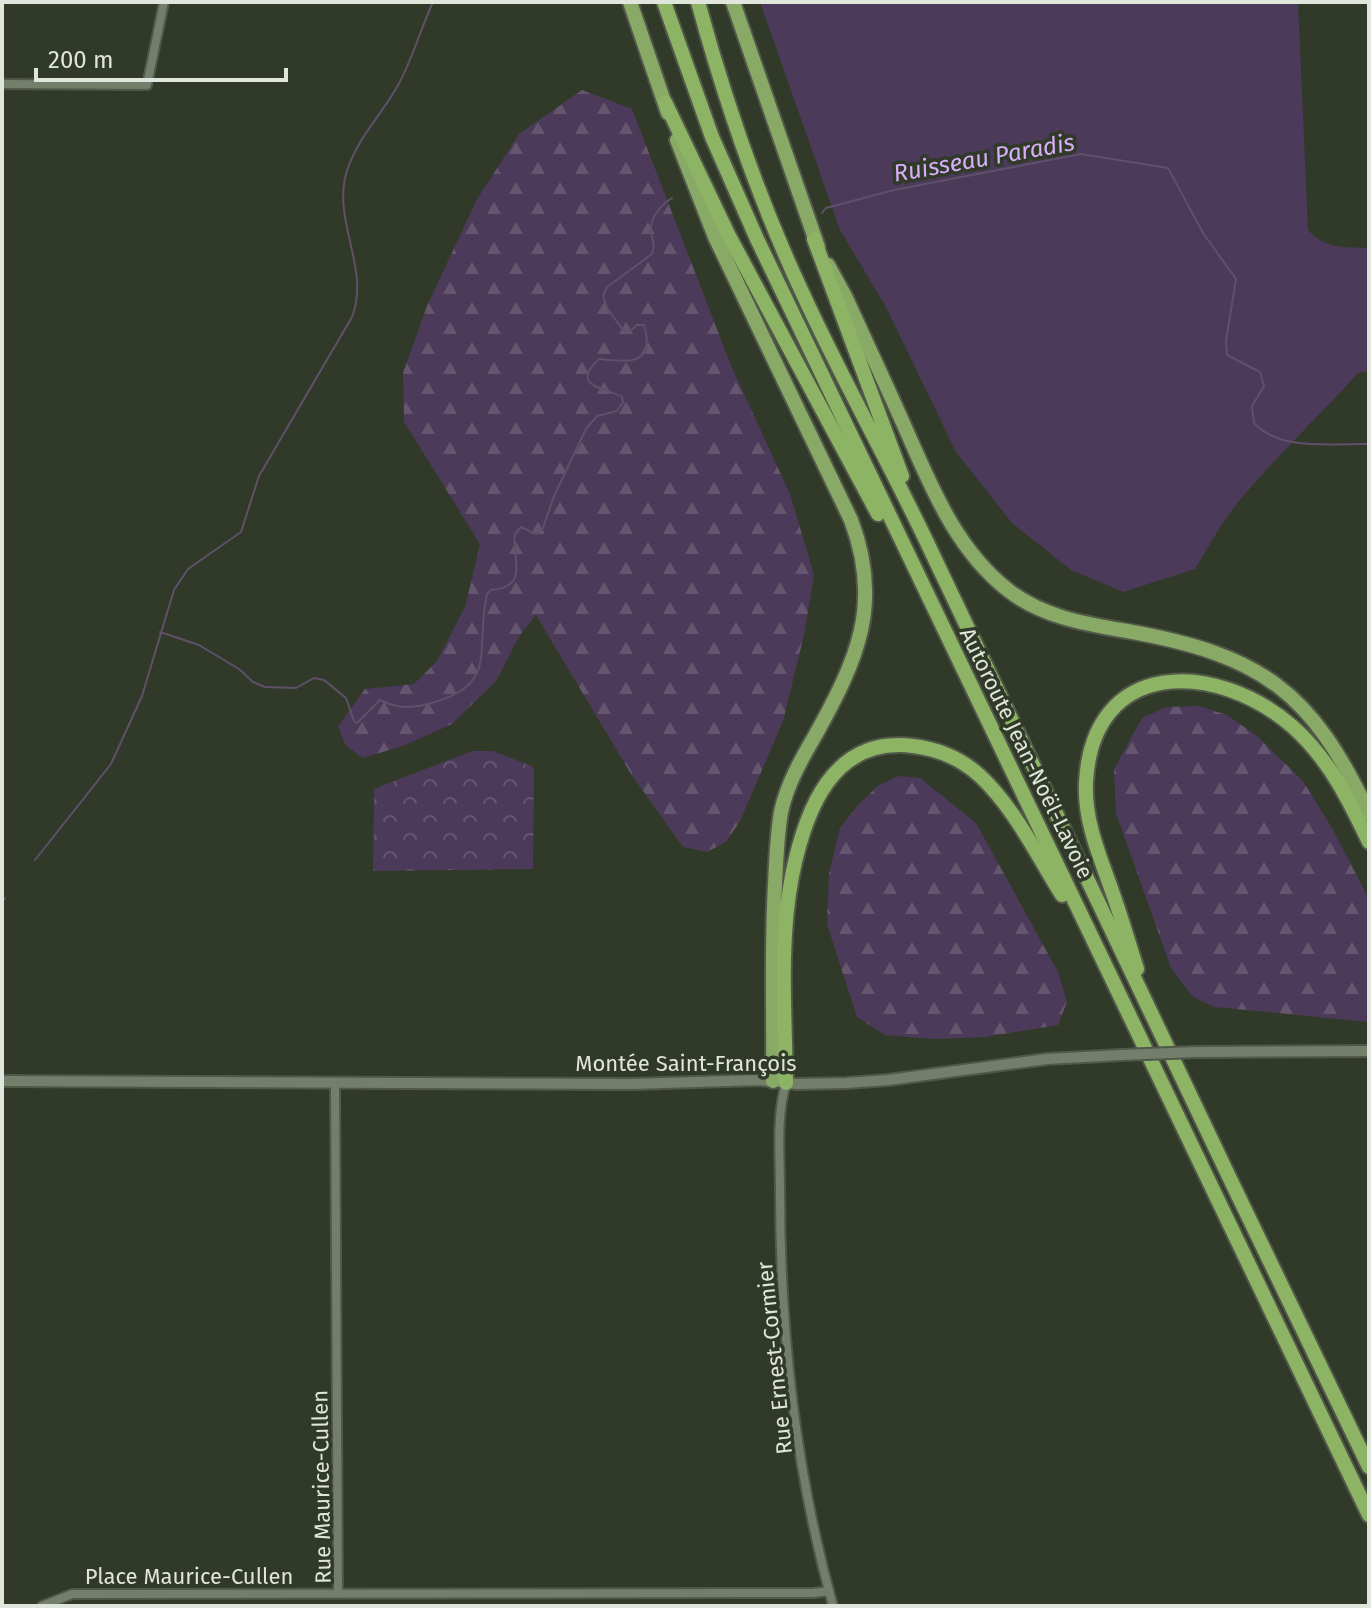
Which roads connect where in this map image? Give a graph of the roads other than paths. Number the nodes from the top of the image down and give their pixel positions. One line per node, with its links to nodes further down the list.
1 (164, 2): 6 (street)
2 (630, 2): 7 (highway)
3 (664, 2): 10 (highway, Autoroute Jean-Noël-Lavoie)
4 (698, 2): 9 (highway, Autoroute Jean-Noël-Lavoie)
5 (733, 2): 8 (highway)
6 (2, 84)
7 (665, 102): 10 (highway); 17 (highway)
8 (814, 239): 9 (highway); 11 (highway)
9 (930, 547): 14 (highway, Autoroute Jean-Noël-Lavoie)
10 (958, 661): 13 (highway, Autoroute Jean-Noël-Lavoie)
11 (1369, 814)
12 (1369, 842): 14 (highway)
13 (1104, 963): 17 (highway); 20 (highway, Autoroute Jean-Noël-Lavoie)
14 (1153, 1019): 19 (highway, Autoroute Jean-Noël-Lavoie)
15 (1369, 1051): 17 (street, Montée Saint-François, bridge)
16 (2, 1081): 18 (street, Montée Saint-François)
17 (780, 1082): 18 (street, Montée Saint-François); 21 (street, Rue Ernest-Cormier)
18 (335, 1084): 22 (street, Rue Maurice-Cullen)
19 (1369, 1467)
20 (1369, 1515)
21 (829, 1591): 22 (street, Rue Maurice-Cullen); 24 (street, Rue Ernest-Cormier)
22 (338, 1593): 23 (street, Place Maurice-Cullen)
23 (42, 1606)
24 (833, 1606)

